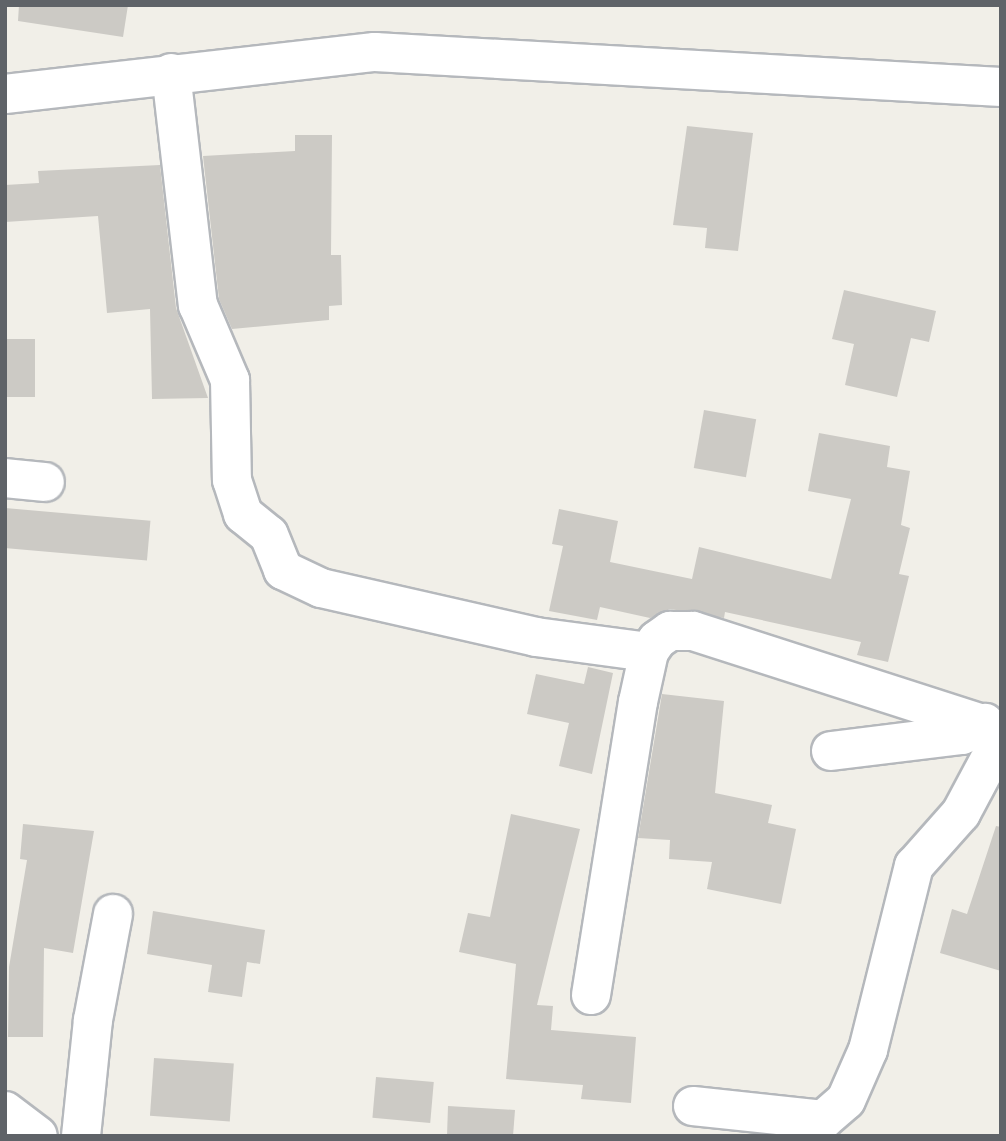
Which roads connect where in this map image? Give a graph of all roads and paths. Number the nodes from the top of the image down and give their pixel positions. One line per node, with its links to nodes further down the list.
1 (172, 73): 2 (street); 3 (street); 6 (street)
2 (1001, 87)
3 (5, 94)
4 (5, 478): 5 (street)
5 (45, 482)
6 (649, 652): 7 (street); 10 (street)
7 (994, 728): 8 (street); 11 (street)
8 (831, 751)
9 (113, 914): 14 (street)
10 (592, 995)
11 (693, 1106)
12 (5, 1111): 13 (street)
13 (38, 1136)
14 (81, 1136)

